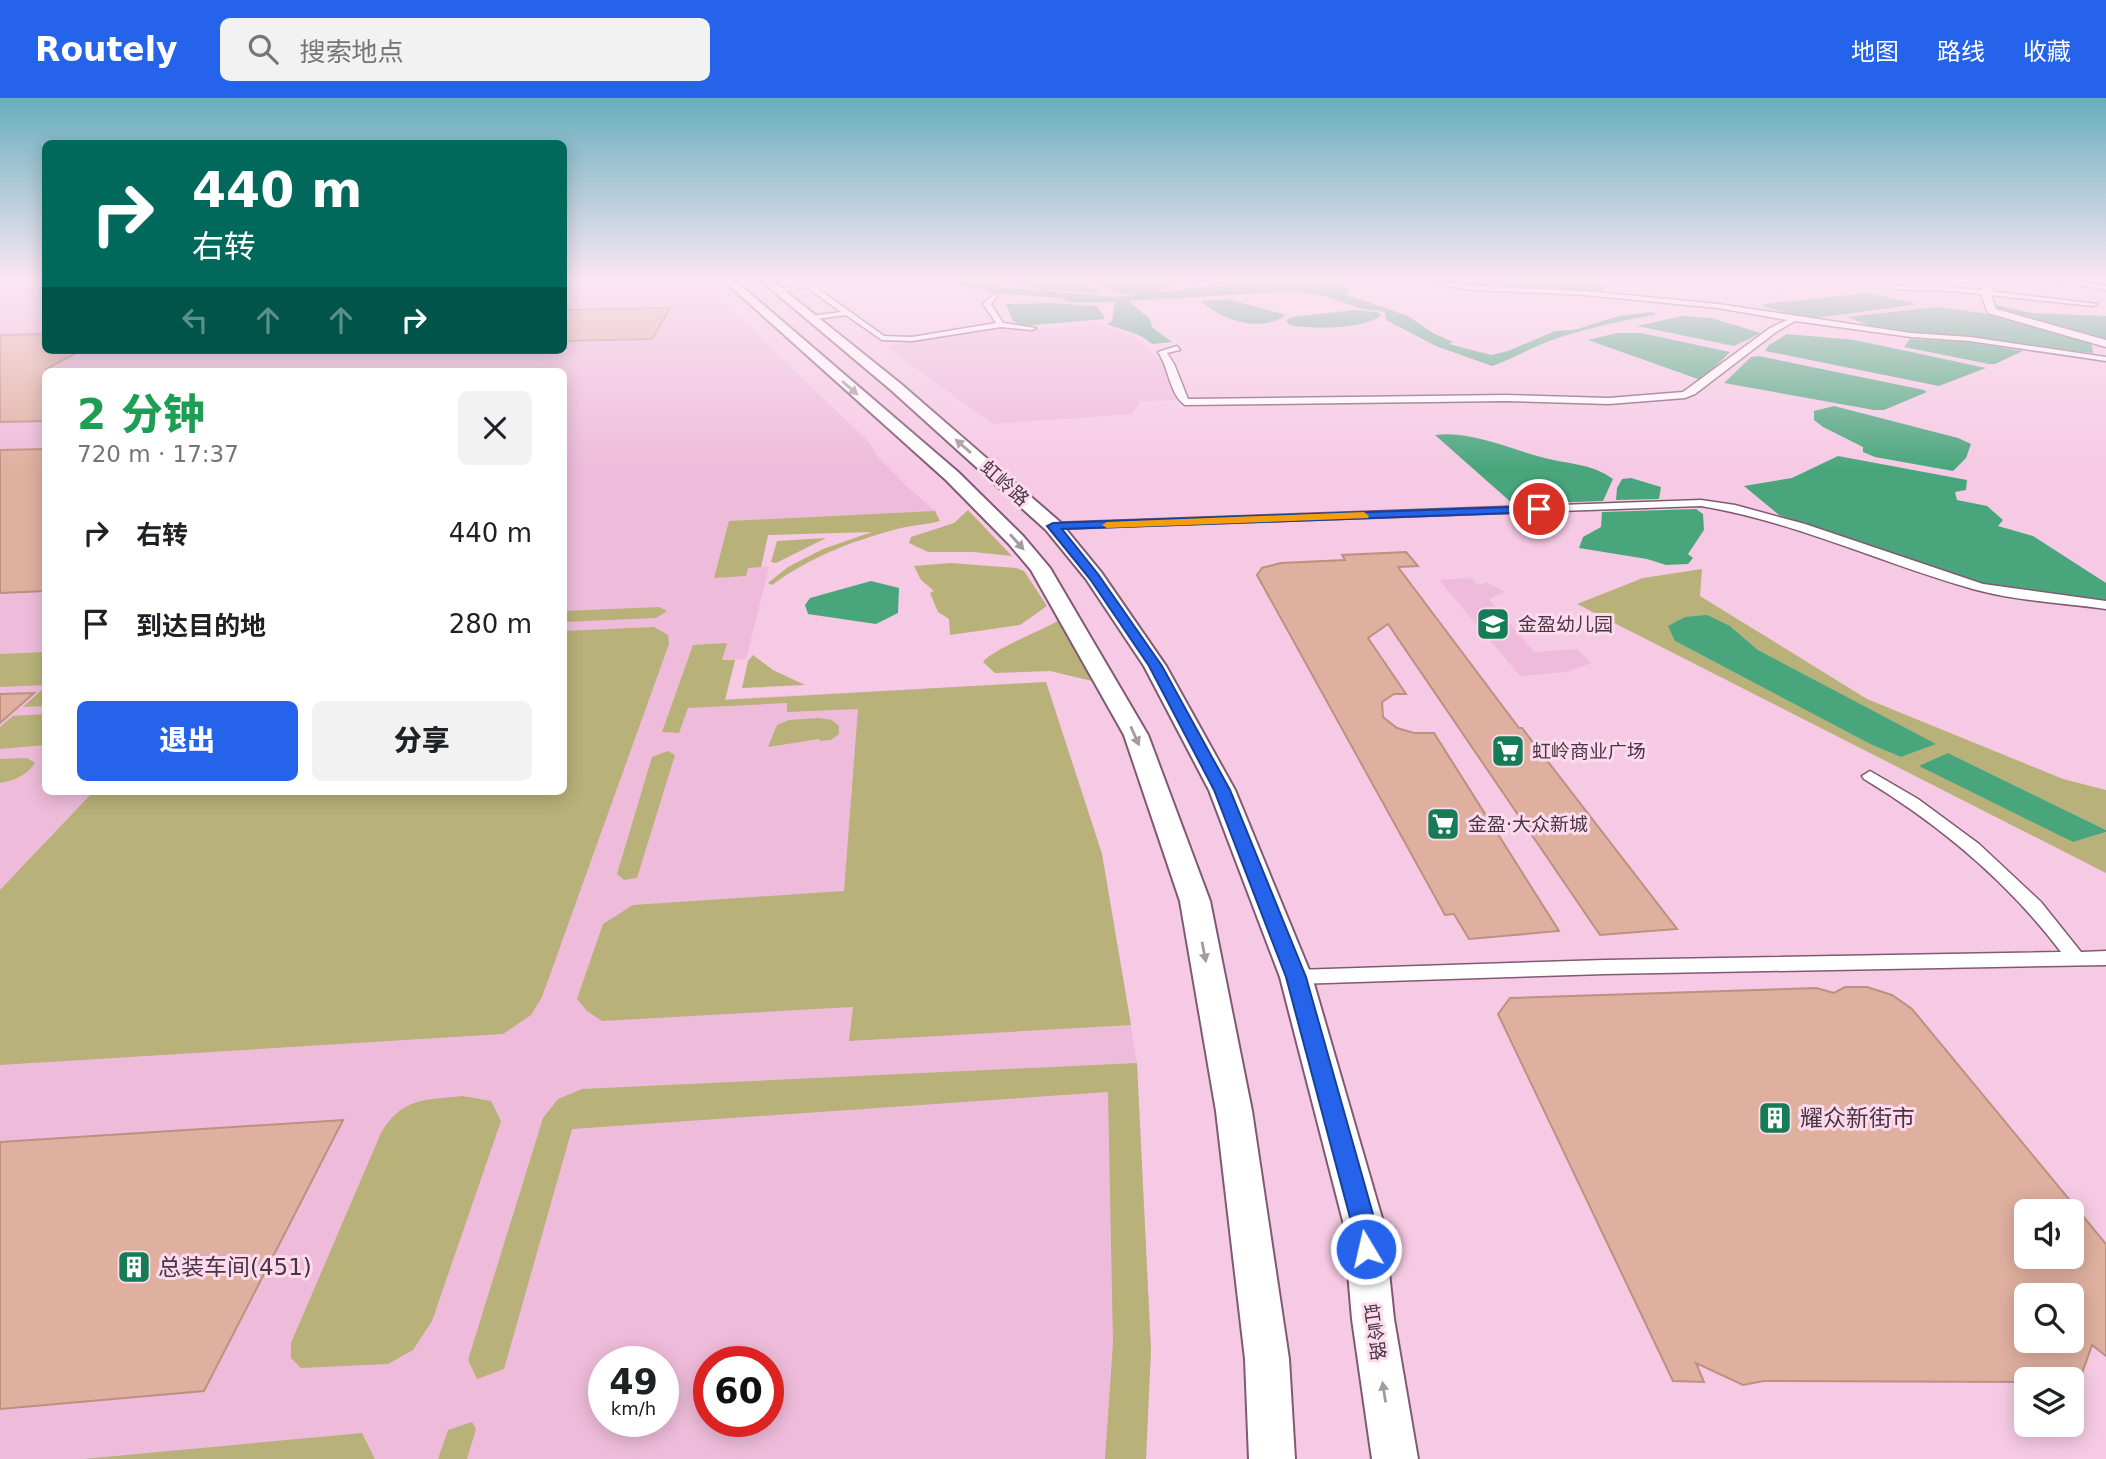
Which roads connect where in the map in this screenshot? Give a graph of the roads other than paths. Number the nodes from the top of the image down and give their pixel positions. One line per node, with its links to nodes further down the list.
1 (798, 342): 13 (main road, 虹岭路, one-way to 13)
2 (840, 342): 7 (main road, 虹岭路, one-way to 2)
3 (1758, 342): 5 (street)
4 (1987, 342): 6 (street)
5 (1177, 348)
6 (2106, 359)
7 (1053, 526): 8 (street); 12 (main road, 虹岭路)
8 (2106, 605)
9 (1870, 776): 10 (street)
10 (2076, 958): 11 (street); 12 (street)
11 (2106, 958)
12 (1296, 977): 14 (main road, 虹岭路, one-way to 12)
13 (1272, 1459)
14 (1395, 1459)

